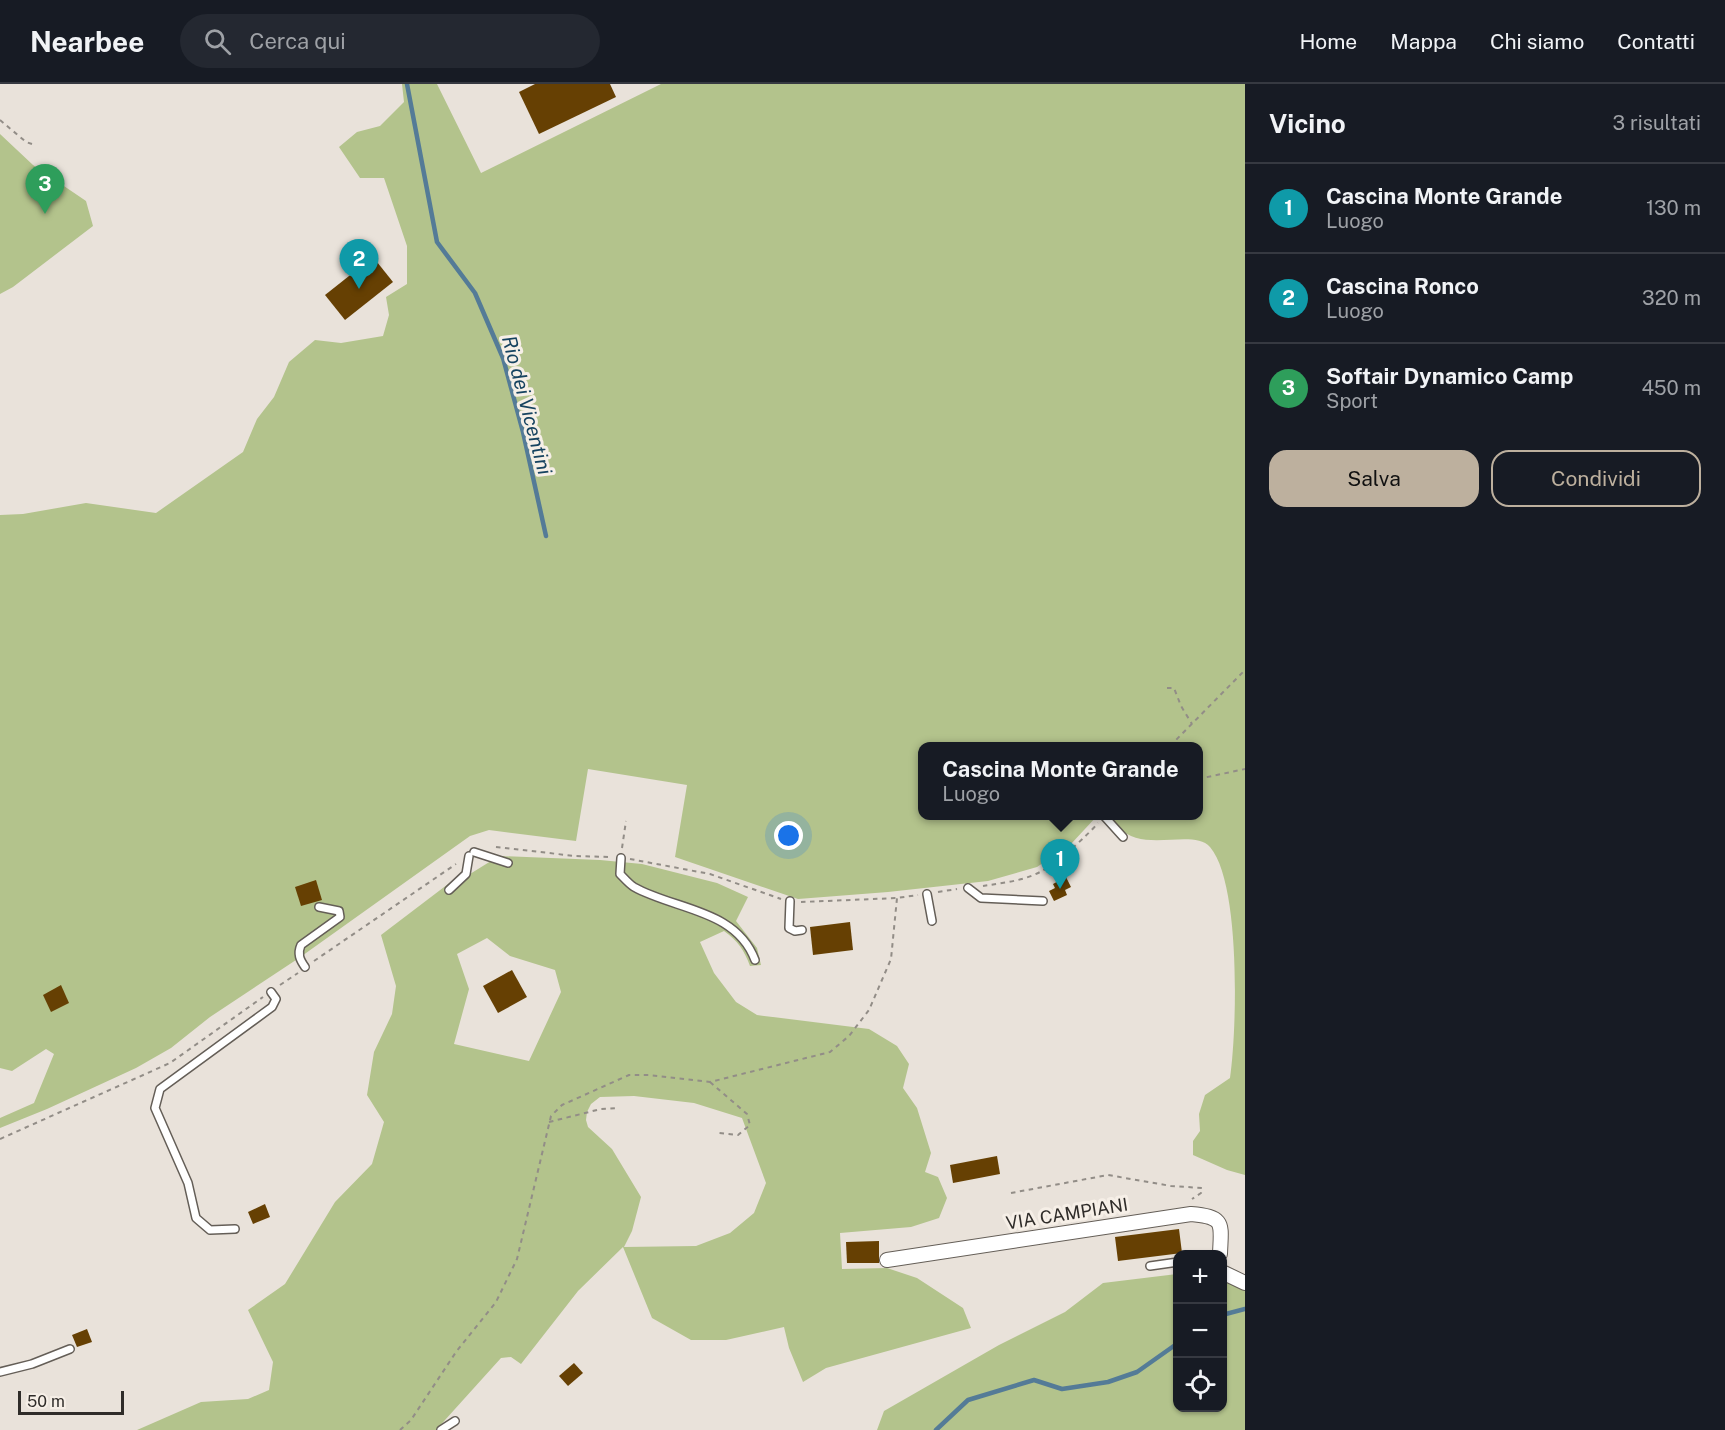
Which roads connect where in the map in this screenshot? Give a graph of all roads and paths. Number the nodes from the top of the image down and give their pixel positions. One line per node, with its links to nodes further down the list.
1 (0, 120): 2 (path)
2 (32, 144)
3 (1245, 670): 5 (path)
4 (1167, 688): 5 (path)
5 (1192, 724): 6 (path)
6 (1175, 742)
7 (1245, 769): 8 (path)
8 (1203, 778)
9 (1100, 820): 16 (path)
10 (1104, 820): 12 (lane)
11 (626, 821): 14 (path)
12 (1123, 837)
13 (472, 854): 14 (path); 15 (lane); 17 (lane); 26 (path)
14 (621, 858): 20 (path); 25 (lane)
15 (508, 864)
16 (968, 888): 18 (path); 21 (lane)
17 (449, 890)
18 (927, 894): 19 (path); 23 (lane)
19 (897, 898): 20 (path); 28 (path)
20 (790, 901): 24 (lane)
21 (1043, 901)
22 (319, 907): 26 (lane)
23 (932, 921)
24 (802, 930)
25 (755, 960)
26 (305, 968): 27 (path)
27 (271, 992): 32 (path); 35 (lane)
28 (710, 1082): 30 (path); 31 (path)
29 (619, 1108): 30 (path)
30 (549, 1122): 45 (path)
31 (719, 1133)
32 (0, 1139)
33 (1186, 1186): 34 (path)
34 (1011, 1193)
35 (235, 1228)
36 (1220, 1250): 37 (street, VIA CAMPIANI)
37 (887, 1260)
38 (1173, 1264): 39 (lane)
39 (1150, 1266)
40 (1227, 1274): 41 (street)
41 (1245, 1283)
42 (70, 1349): 43 (lane)
43 (0, 1372)
44 (455, 1421): 46 (lane)
45 (400, 1430)
46 (441, 1430)

